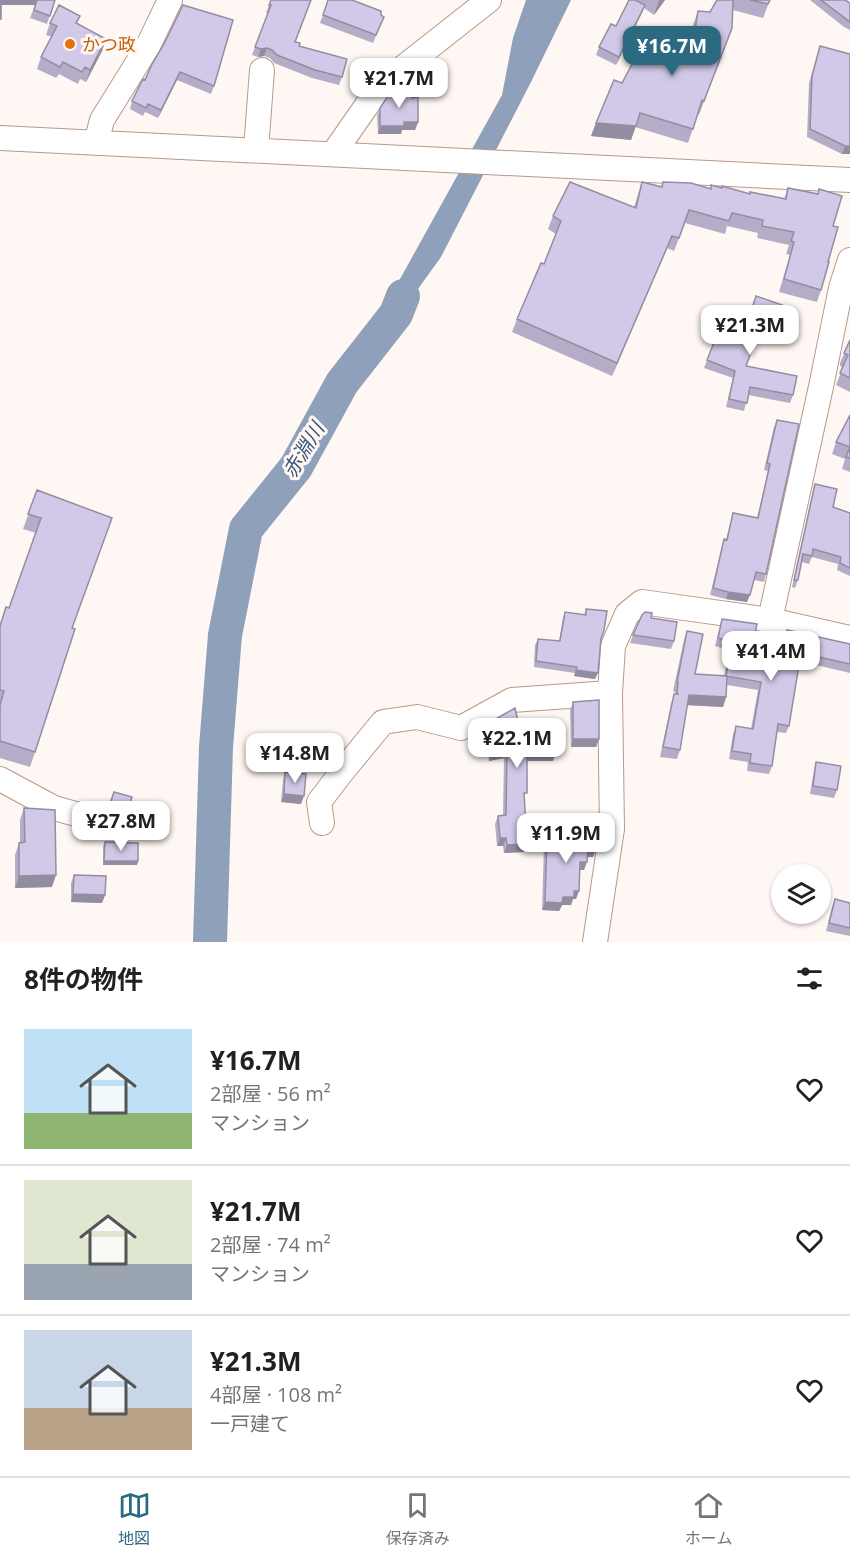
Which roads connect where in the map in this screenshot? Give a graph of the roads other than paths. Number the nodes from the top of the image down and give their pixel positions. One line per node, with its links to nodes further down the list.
1 (170, 0): 5 (street)
2 (489, 0): 7 (street)
3 (262, 70): 6 (street)
4 (0, 138): 5 (street)
5 (96, 143): 6 (street)
6 (256, 150): 7 (street)
7 (333, 154): 8 (street)
8 (850, 180)
9 (850, 260): 10 (street)
10 (770, 620): 11 (street); 12 (street)
11 (850, 639)
12 (610, 693): 14 (street); 16 (street)
13 (0, 778): 15 (street)
14 (322, 823)
15 (157, 827)
16 (595, 942)

